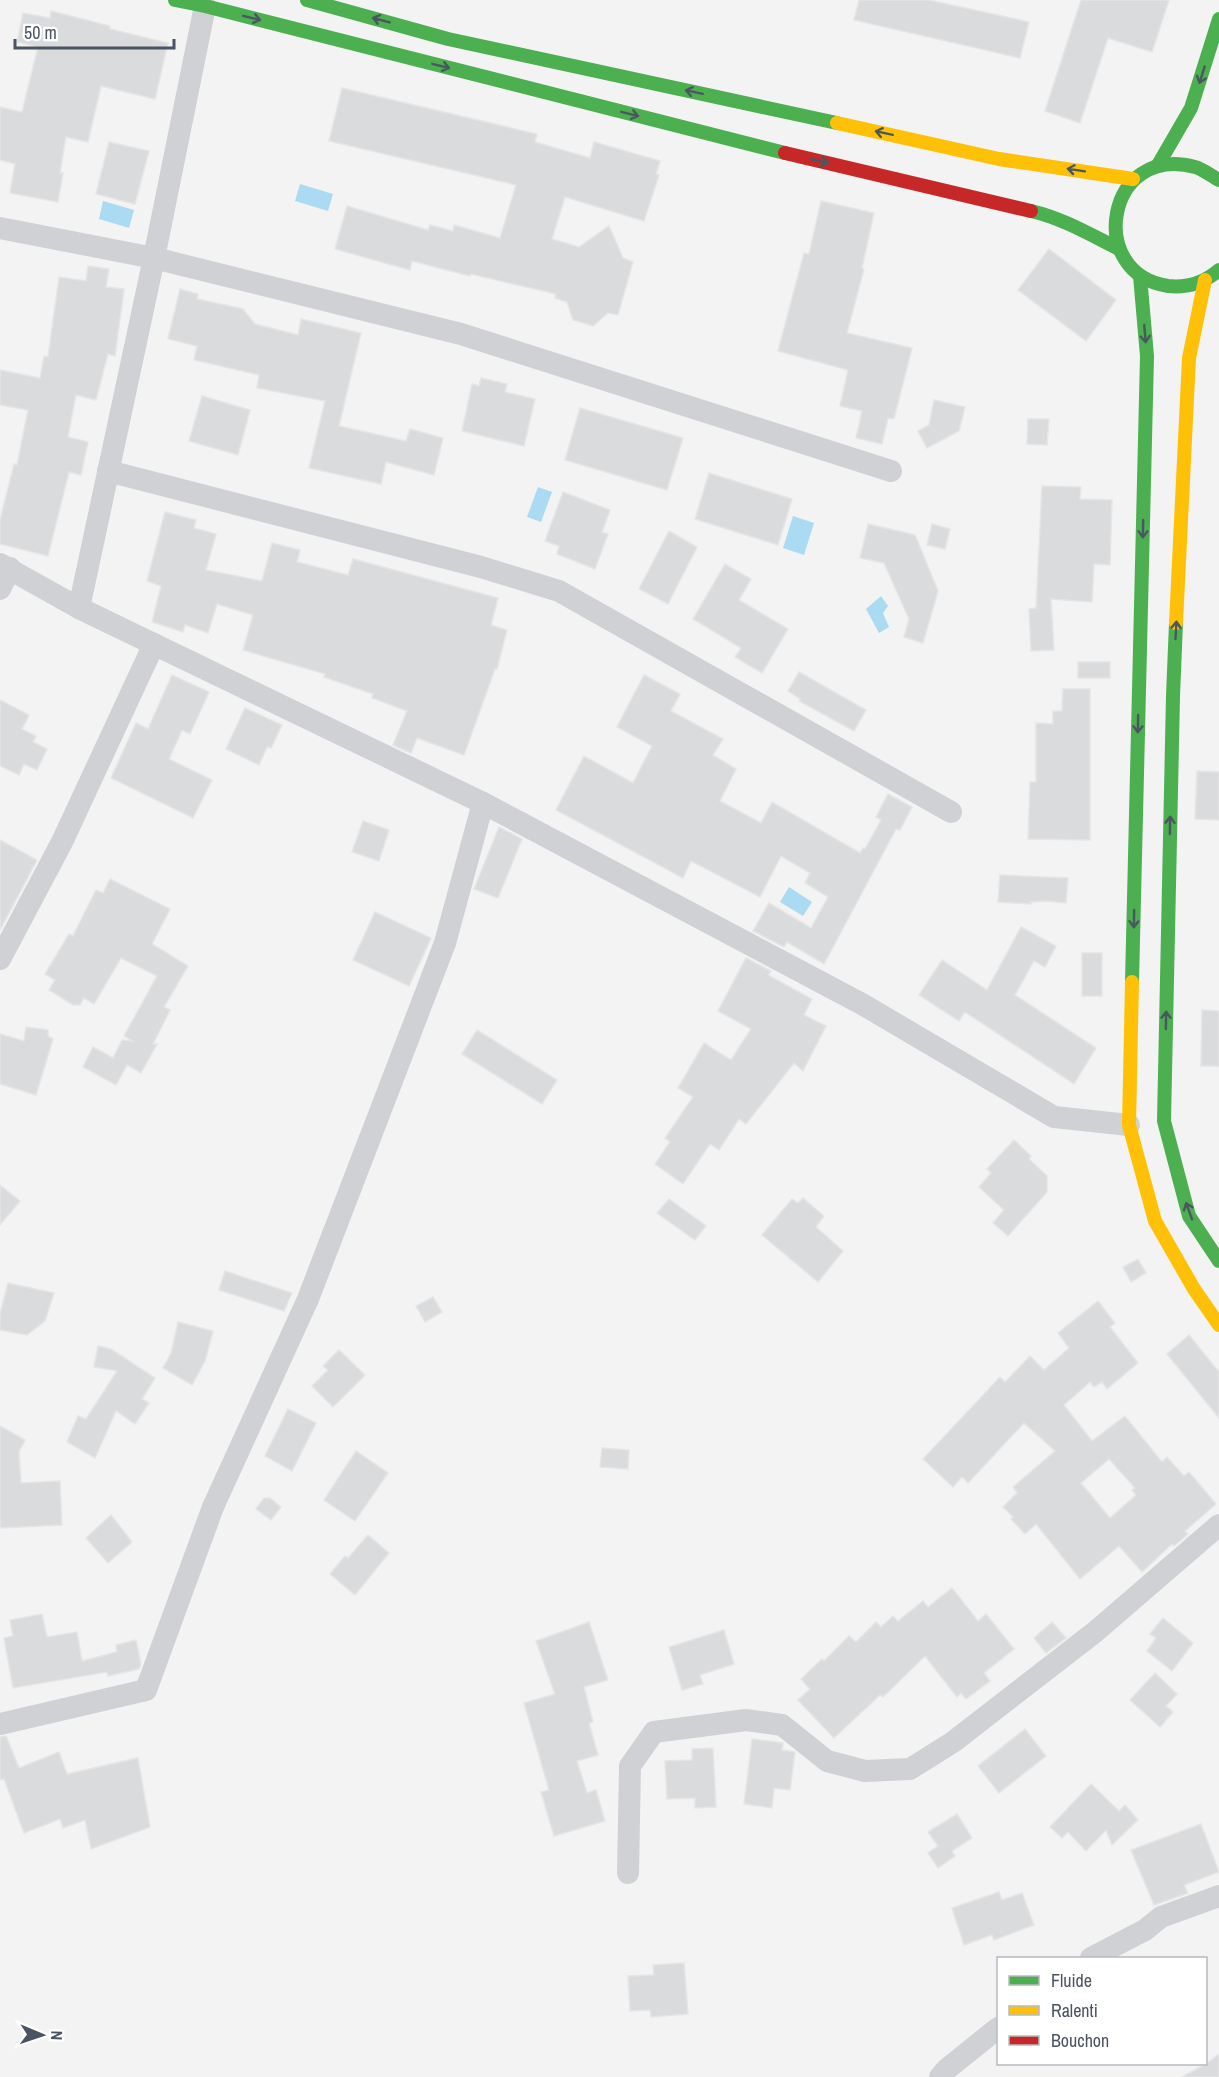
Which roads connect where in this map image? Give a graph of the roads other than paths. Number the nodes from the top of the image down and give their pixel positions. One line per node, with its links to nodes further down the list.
1 (175, 0): 3 (main road)
2 (307, 0): 6 (main road, one-way to 2)
3 (205, 6): 9 (main road, one-way to 9); 10 (street)
4 (1219, 19): 5 (main road, one-way to 5)
5 (1158, 165): 6 (main road); 7 (main road)
6 (1133, 179): 9 (main road)
7 (1219, 180)
8 (0, 228): 10 (street)
9 (1119, 249): 12 (main road)
10 (154, 258): 14 (street); 15 (street)
11 (1219, 270): 13 (main road)
12 (1140, 276): 13 (main road); 23 (main road, one-way to 23)
13 (1205, 280): 24 (main road, one-way to 13)
14 (108, 471): 18 (street); 21 (street)
15 (891, 471)
16 (5, 566): 17 (street); 18 (street)
17 (0, 589)
18 (79, 608): 19 (street)
19 (154, 644): 20 (street); 22 (street)
20 (483, 803): 23 (street); 27 (street)
21 (951, 812)
22 (0, 959)
23 (1129, 1125): 25 (main road)
24 (1219, 1261)
25 (1219, 1325)
26 (1219, 1525): 28 (street)
27 (0, 1724)
28 (628, 1873)
29 (1219, 1896): 30 (street)
30 (1095, 1957)
31 (997, 2030): 32 (street)
32 (940, 2077)

